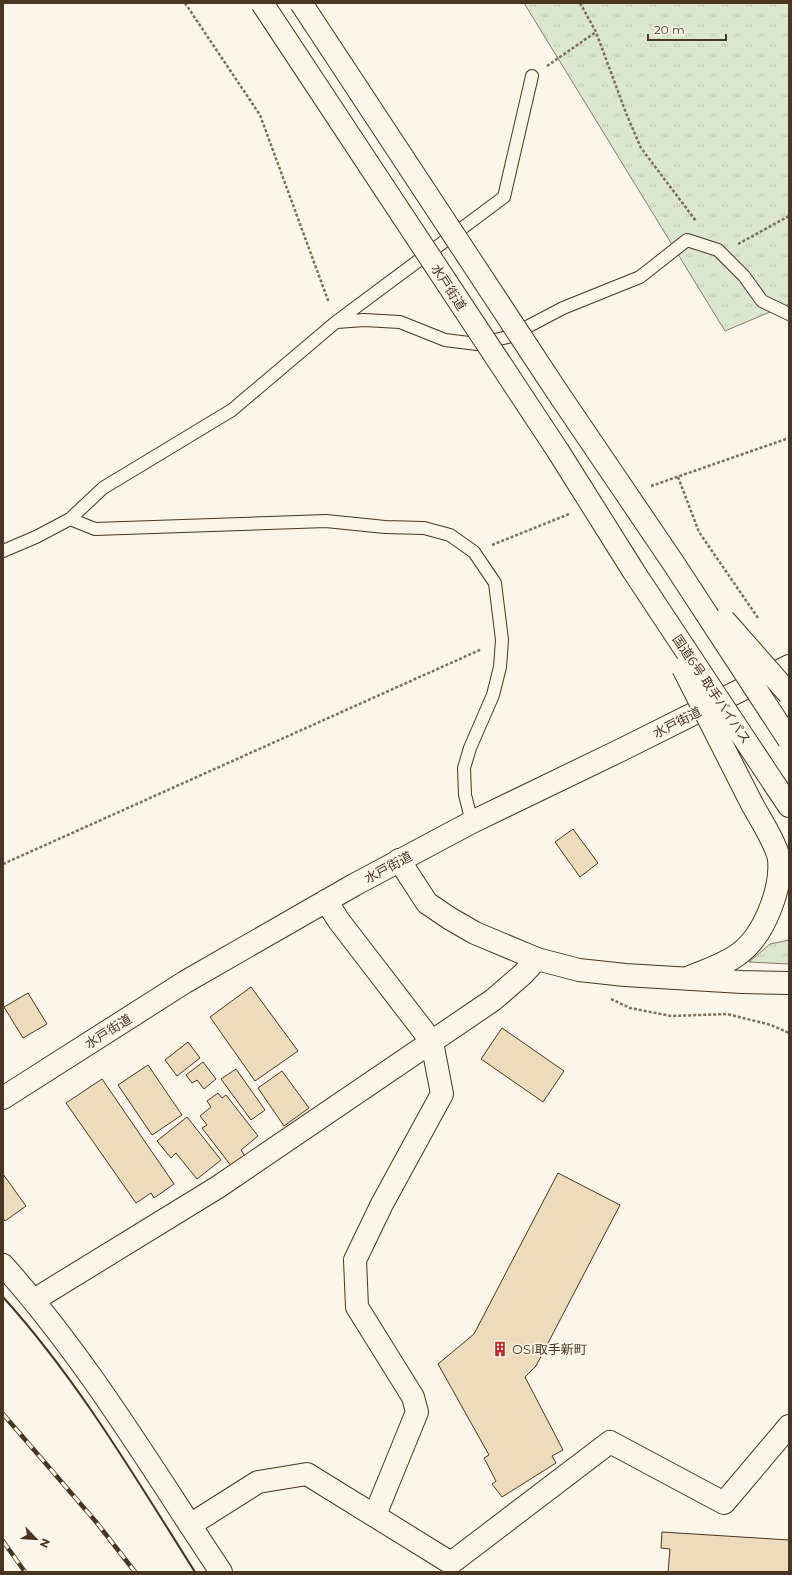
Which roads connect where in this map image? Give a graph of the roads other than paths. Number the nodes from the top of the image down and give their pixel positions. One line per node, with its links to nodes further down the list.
1 (262, 3): 9 (main road, 水戸街道, bridge)
2 (302, 3): 8 (main road, bridge)
3 (532, 76): 5 (lane)
4 (789, 314): 5 (lane)
5 (336, 322): 6 (lane)
6 (70, 519): 7 (lane); 14 (lane)
7 (3, 551)
8 (674, 564): 11 (main road, bridge); 12 (main road, bridge)
9 (634, 572): 13 (main road, 国道6号 取手バイパス, bridge); 18 (main road, bridge)
10 (789, 666): 14 (main road, 水戸街道)
11 (789, 694)
12 (789, 740)
13 (789, 806)
14 (472, 822): 15 (main road, 水戸街道)
15 (400, 860): 16 (main road, 水戸街道); 17 (main road)
16 (326, 901): 20 (main road); 21 (main road, 水戸街道)
17 (537, 959): 18 (main road); 20 (main road)
18 (685, 978): 19 (main road)
19 (789, 983)
20 (432, 1042): 23 (main road); 25 (main road)
21 (3, 1098)
22 (3, 1265): 23 (main road)
23 (34, 1300): 26 (main road)
24 (789, 1426): 25 (main road)
25 (374, 1515): 26 (main road)
26 (190, 1525): 27 (main road)
27 (221, 1572)

